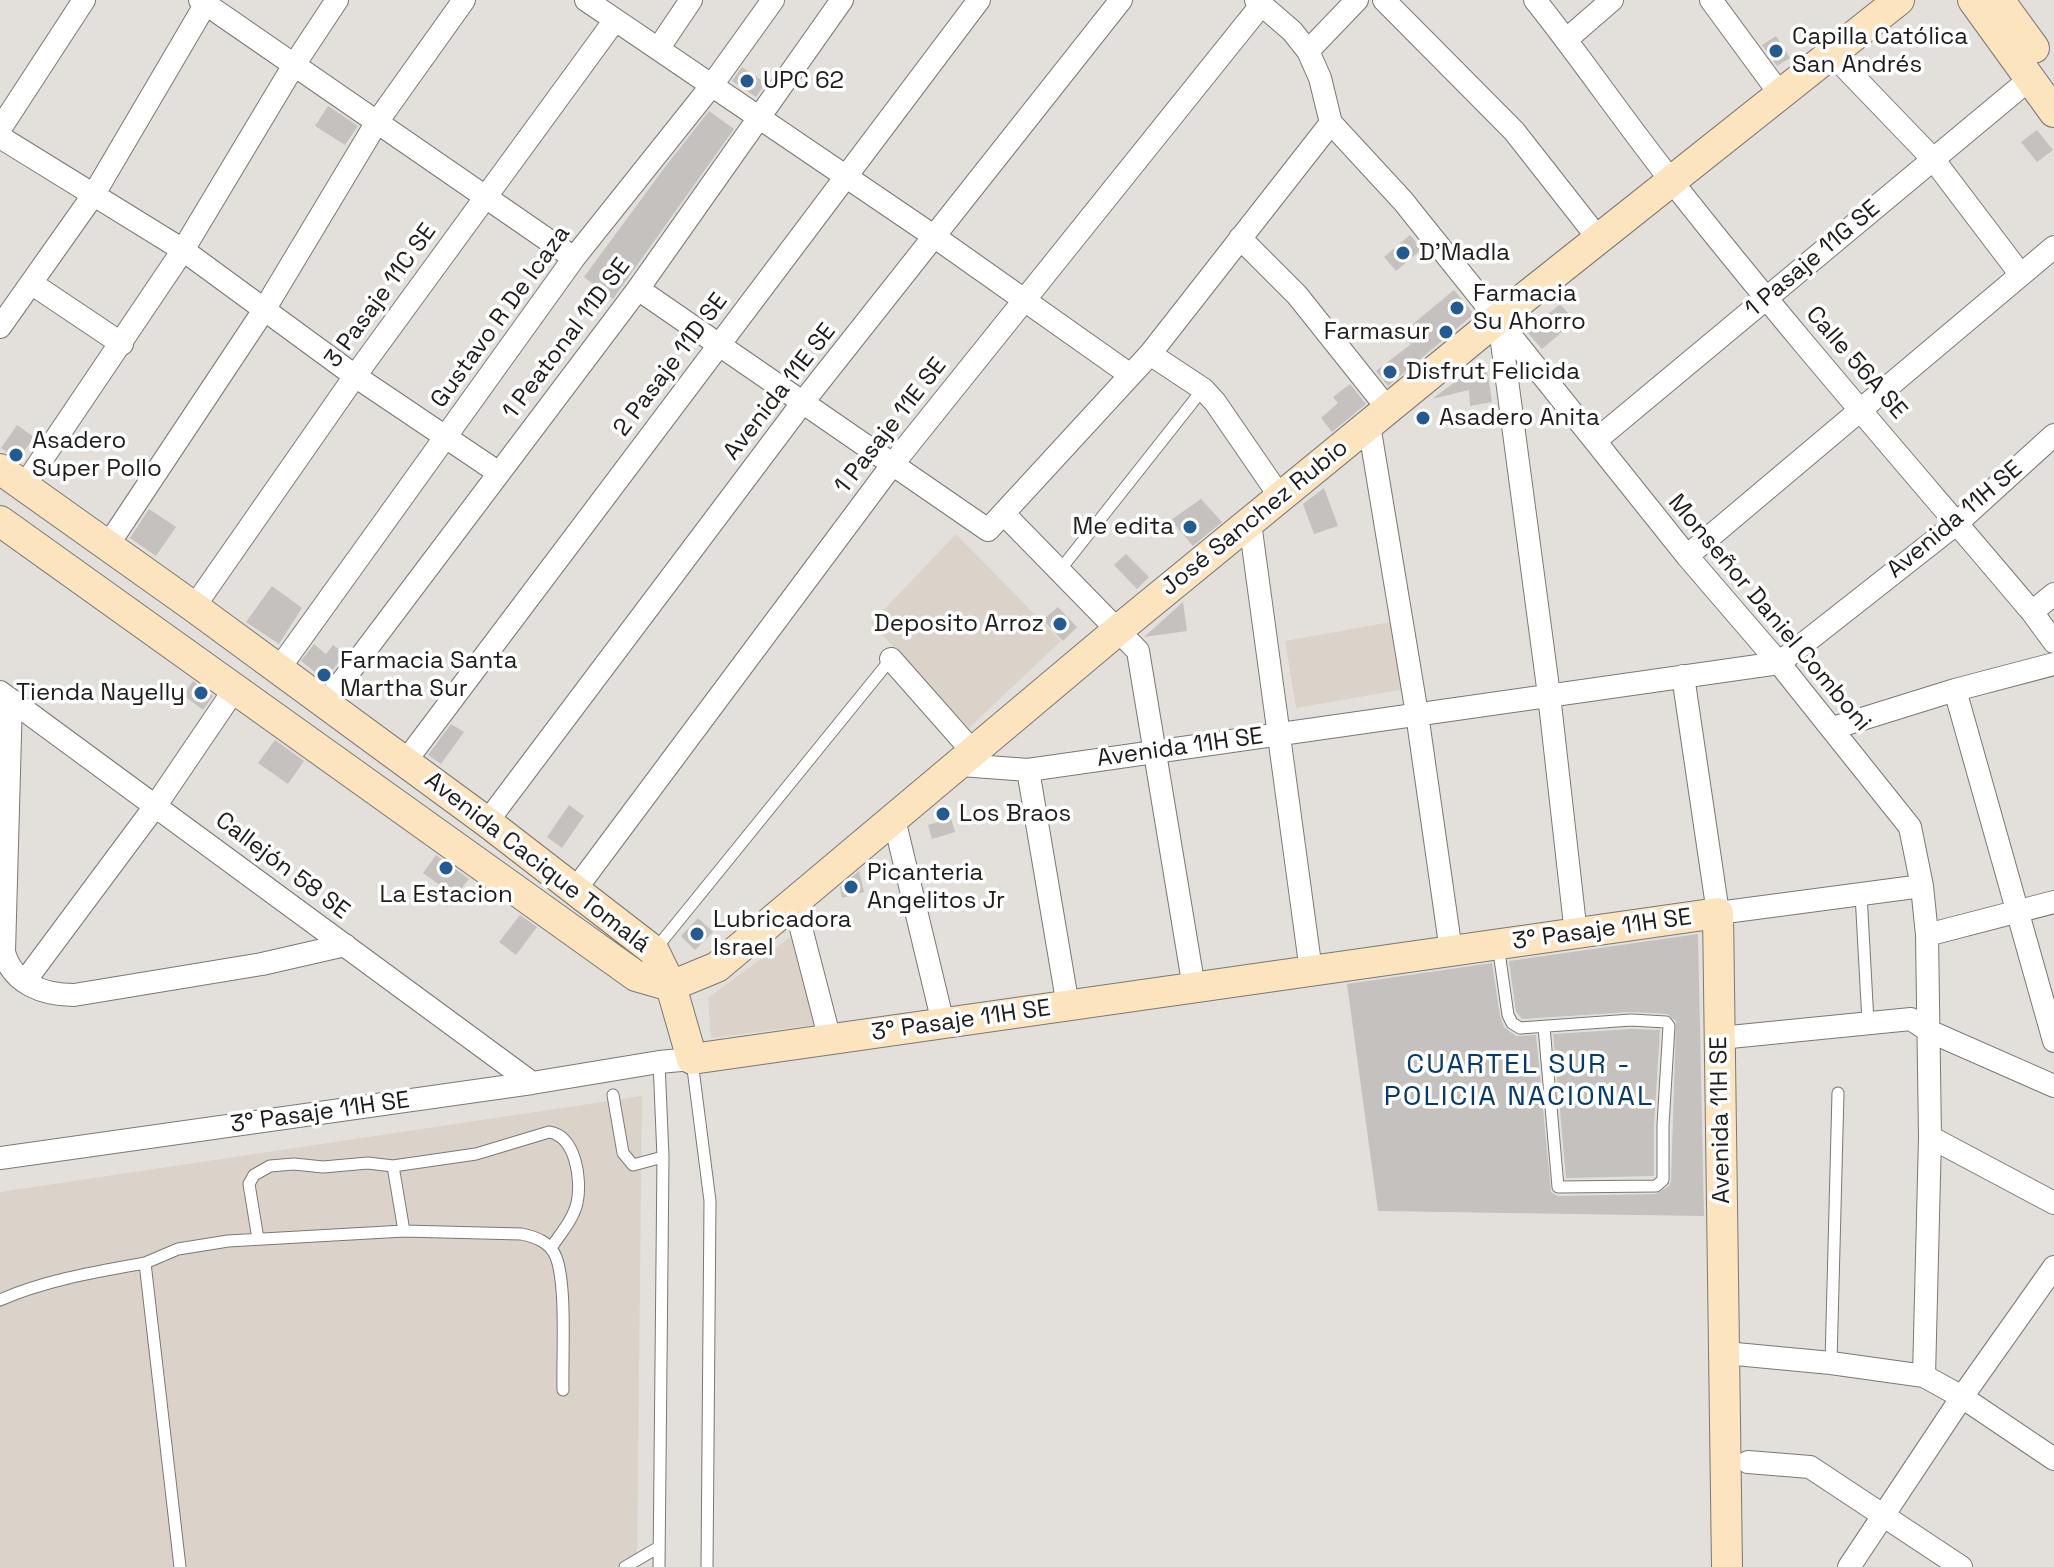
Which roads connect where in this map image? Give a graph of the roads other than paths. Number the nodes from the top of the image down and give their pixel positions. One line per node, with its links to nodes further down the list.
1 (84, 0): 33 (street)
2 (337, 0): 25 (street)
3 (464, 0): 31 (street)
4 (586, 0): 20 (street)
5 (691, 0): 22 (street)
6 (773, 0): 27 (street, Gustavo R De Icaza)
7 (842, 0): 30 (street, 1 Peatonal 11D SE)
8 (979, 0): 36 (street, 2 Pasaje 11D SE)
9 (1121, 0): 40 (street, Avenida 11E SE)
10 (1357, 0): 23 (street)
11 (1384, 0): 42 (street)
12 (1535, 0): 21 (street, Calle 56A SE)
13 (1612, 0): 21 (street)
14 (1711, 0): 28 (street)
15 (1899, 0): 24 (main road, José Sanchez Rubio)
16 (1973, 0): 26 (main road)
17 (205, 1): 25 (street); 38 (street)
18 (1259, 2): 23 (street, Monseñor Daniel Comboni); 50 (street, 1 Pasaje 11E SE)
19 (2010, 5): 26 (main road)
20 (615, 20): 22 (street); 39 (street, 3 Pasaje 11C SE)
21 (1567, 39): 37 (street, Calle 56A SE)
22 (658, 49): 27 (street)
23 (1308, 51): 32 (street, Monseñor Daniel Comboni)
24 (1831, 53): 28 (main road, José Sanchez Rubio); 35 (street)
25 (294, 65): 31 (street); 44 (street)
26 (2042, 76): 29 (main road); 35 (street, 1 Pasaje 11G SE)
27 (712, 85): 30 (street); 45 (street, Gustavo R De Icaza)
28 (1780, 94): 37 (main road, José Sanchez Rubio)
29 (2054, 112)
30 (758, 117): 36 (street); 48 (street, 1 Peatonal 11D SE)
31 (377, 122): 39 (street); 51 (street)
32 (1331, 123): 41 (street); 52 (street, Monseñor Daniel Comboni)
33 (0, 129)
34 (0, 137): 38 (street)
35 (1933, 159): 46 (street); 49 (street, 1 Pasaje 11G SE)
36 (846, 177): 40 (street); 55 (street, 2 Pasaje 11D SE)
37 (1671, 181): 42 (main road, José Sanchez Rubio); 49 (street, Calle 56A SE)
38 (94, 194): 44 (street); 47 (street)
39 (486, 197): 45 (street); 58 (street, 3 Pasaje 11C SE)
40 (935, 237): 50 (street); 60 (street, Avenida 11E SE)
41 (1240, 238): 56 (street); 62 (street)
42 (1598, 238): 52 (main road, José Sanchez Rubio)
43 (2054, 247): 46 (street)
44 (183, 250): 51 (street); 54 (street)
45 (574, 258): 64 (street, Gustavo R De Icaza)
46 (2021, 275): 61 (street)
47 (31, 283): 53 (street); 54 (street)
48 (638, 289): 55 (street); 67 (street, 1 Peatonal 11D SE)
49 (1766, 299): 61 (street, Calle 56A SE); 65 (street, 1 Pasaje 11G SE)
50 (1024, 300): 57 (street); 66 (street, 1 Pasaje 11E SE)
51 (264, 310): 58 (street); 74 (street)
52 (1499, 318): 62 (main road, José Sanchez Rubio); 65 (street, Monseñor Daniel Comboni); 89 (street)
53 (0, 327)
54 (122, 344): 68 (street)
55 (719, 345): 60 (street); 97 (street, 2 Pasaje 11D SE)
56 (1150, 354): 57 (street); 59 (street)
57 (1129, 374): 71 (street)
58 (355, 376): 64 (street); 78 (street, 3 Pasaje 11C SE)
59 (1203, 389): 69 (street); 76 (lane)
60 (803, 402): 66 (street); 101 (street, Avenida 11E SE)
61 (1862, 409): 73 (street, Calle 56A SE); 75 (street)
62 (1378, 417): 69 (main road, José Sanchez Rubio); 92 (street)
63 (2054, 435): 73 (street, Avenida 11H SE)
64 (446, 437): 67 (street); 85 (street, Gustavo R De Icaza)
65 (1595, 441): 75 (street, Monseñor Daniel Comboni)
66 (892, 465): 71 (street); 103 (street, 1 Pasaje 11E SE)
67 (499, 473): 91 (street, 1 Peatonal 11D SE)
68 (12, 478): 74 (main road, Avenida Cacique Tomalá)
69 (1281, 498): 72 (main road, José Sanchez Rubio)
70 (0, 521): 87 (main road, Avenida Cacique Tomalá)
71 (996, 522): 76 (street)
72 (1250, 523): 80 (main road, José Sanchez Rubio); 94 (street)
73 (1957, 523): 79 (street, Calle 56A SE); 83 (street, Avenida 11H SE)
74 (108, 545): 78 (main road, Avenida Cacique Tomalá)
75 (1687, 556): 83 (street, Monseñor Daniel Comboni)
76 (1060, 570): 80 (street)
77 (2054, 594): 79 (street)
78 (194, 607): 85 (main road, Avenida Cacique Tomalá)
79 (2032, 612): 81 (street, Calle 56A SE)
80 (1118, 630): 95 (street); 96 (main road, José Sanchez Rubio)
81 (2054, 642)
82 (891, 659): 96 (street); 113 (lane)
83 (1779, 663): 86 (street, Avenida 11H SE); 93 (street, Monseñor Daniel Comboni)
84 (2054, 664): 88 (street)
85 (278, 670): 91 (main road, Avenida Cacique Tomalá)
86 (1683, 676): 89 (street, Avenida 11H SE); 108 (street, Avenida 11H SE)
87 (234, 690): 99 (street); 116 (main road, Avenida Cacique Tomalá)
88 (1955, 690): 93 (street); 107 (street)
89 (1549, 695): 92 (street, Avenida 11H SE); 109 (street)
90 (5, 696): 99 (street, Callejón 58 SE); 117 (street)
91 (325, 704): 97 (main road, Avenida Cacique Tomalá)
92 (1417, 714): 94 (street, Avenida 11H SE); 114 (street)
93 (1833, 728): 102 (street, Monseñor Daniel Comboni)
94 (1279, 734): 95 (street, Avenida 11H SE); 115 (street)
95 (1156, 751): 98 (street, Avenida 11H SE); 119 (street)
96 (968, 759): 98 (street, Avenida 11H SE); 100 (main road, José Sanchez Rubio)
97 (405, 762): 101 (main road, Avenida Cacique Tomalá)
98 (1028, 770): 120 (street)
99 (156, 805): 111 (street, Callejón 58 SE); 117 (street)
100 (894, 819): 105 (main road, José Sanchez Rubio); 122 (street)
101 (487, 822): 103 (main road, Avenida Cacique Tomalá)
102 (1922, 886): 104 (street, 3° Pasaje 11H SE); 110 (street, Monseñor Daniel Comboni)
103 (575, 890): 113 (main road, Avenida Cacique Tomalá)
104 (1861, 893): 108 (street, 3° Pasaje 11H SE); 121 (lane)
105 (794, 901): 118 (main road, José Sanchez Rubio); 126 (street)
106 (2054, 902): 107 (street)
107 (2017, 912): 110 (street); 127 (street)
108 (1718, 913): 109 (main road, 3° Pasaje 11H SE); 125 (main road, Avenida 11H SE)
109 (1576, 934): 112 (main road, 3° Pasaje 11H SE)
110 (1927, 935): 124 (street, Monseñor Daniel Comboni)
111 (345, 945): 117 (street); 130 (street, Callejón 58 SE)
112 (1498, 945): 114 (main road, 3° Pasaje 11H SE); 123 (lane)
113 (654, 951): 116 (lane); 118 (main road, Avenida Cacique Tomalá)
114 (1451, 951): 115 (main road, 3° Pasaje 11H SE)
115 (1311, 971): 119 (main road, 3° Pasaje 11H SE)
116 (636, 976): 118 (main road, Avenida Cacique Tomalá)
117 (25, 981)
118 (671, 986): 128 (main road)
119 (1194, 988): 120 (main road, 3° Pasaje 11H SE)
120 (1068, 1006): 122 (main road, 3° Pasaje 11H SE)
121 (1868, 1022): 124 (street); 125 (street)
122 (943, 1023): 126 (main road, 3° Pasaje 11H SE)
123 (1544, 1027): 123 (lane)
124 (1929, 1031): 131 (street); 134 (street, Monseñor Daniel Comboni)
125 (1720, 1038): 145 (main road, Avenida 11H SE)
126 (830, 1040): 128 (main road, 3° Pasaje 11H SE)
127 (2054, 1041)
128 (692, 1059): 129 (street, 3° Pasaje 11H SE); 157 (lane)
129 (659, 1062): 130 (street, 3° Pasaje 11H SE); 135 (lane)
130 (532, 1083): 136 (street, 3° Pasaje 11H SE)
131 (2054, 1086)
132 (1838, 1093): 146 (lane)
133 (613, 1095): 135 (lane)
134 (1930, 1137): 138 (street); 147 (street, Monseñor Daniel Comboni)
135 (663, 1157): 153 (lane)
136 (0, 1158)
137 (393, 1166): 139 (lane); 140 (lane); 141 (lane)
138 (2054, 1203)
139 (404, 1231): 140 (lane); 141 (lane)
140 (258, 1239): 142 (lane)
141 (551, 1248): 148 (lane)
142 (145, 1263): 144 (lane); 154 (lane)
143 (2051, 1280): 149 (street)
144 (0, 1300)
145 (1725, 1353): 146 (street); 158 (main road, Avenida 11H SE)
146 (1831, 1363): 147 (street)
147 (1924, 1376): 149 (street)
148 (563, 1390)
149 (1962, 1397): 150 (street); 152 (street)
150 (2054, 1459)
151 (1748, 1462): 152 (street)
152 (1886, 1515): 159 (street); 160 (street)
153 (659, 1547): 155 (lane); 156 (lane)
154 (180, 1567)
155 (625, 1567)
156 (659, 1567)
157 (707, 1567)
158 (1727, 1567)
159 (1849, 1567)
160 (1961, 1567)

